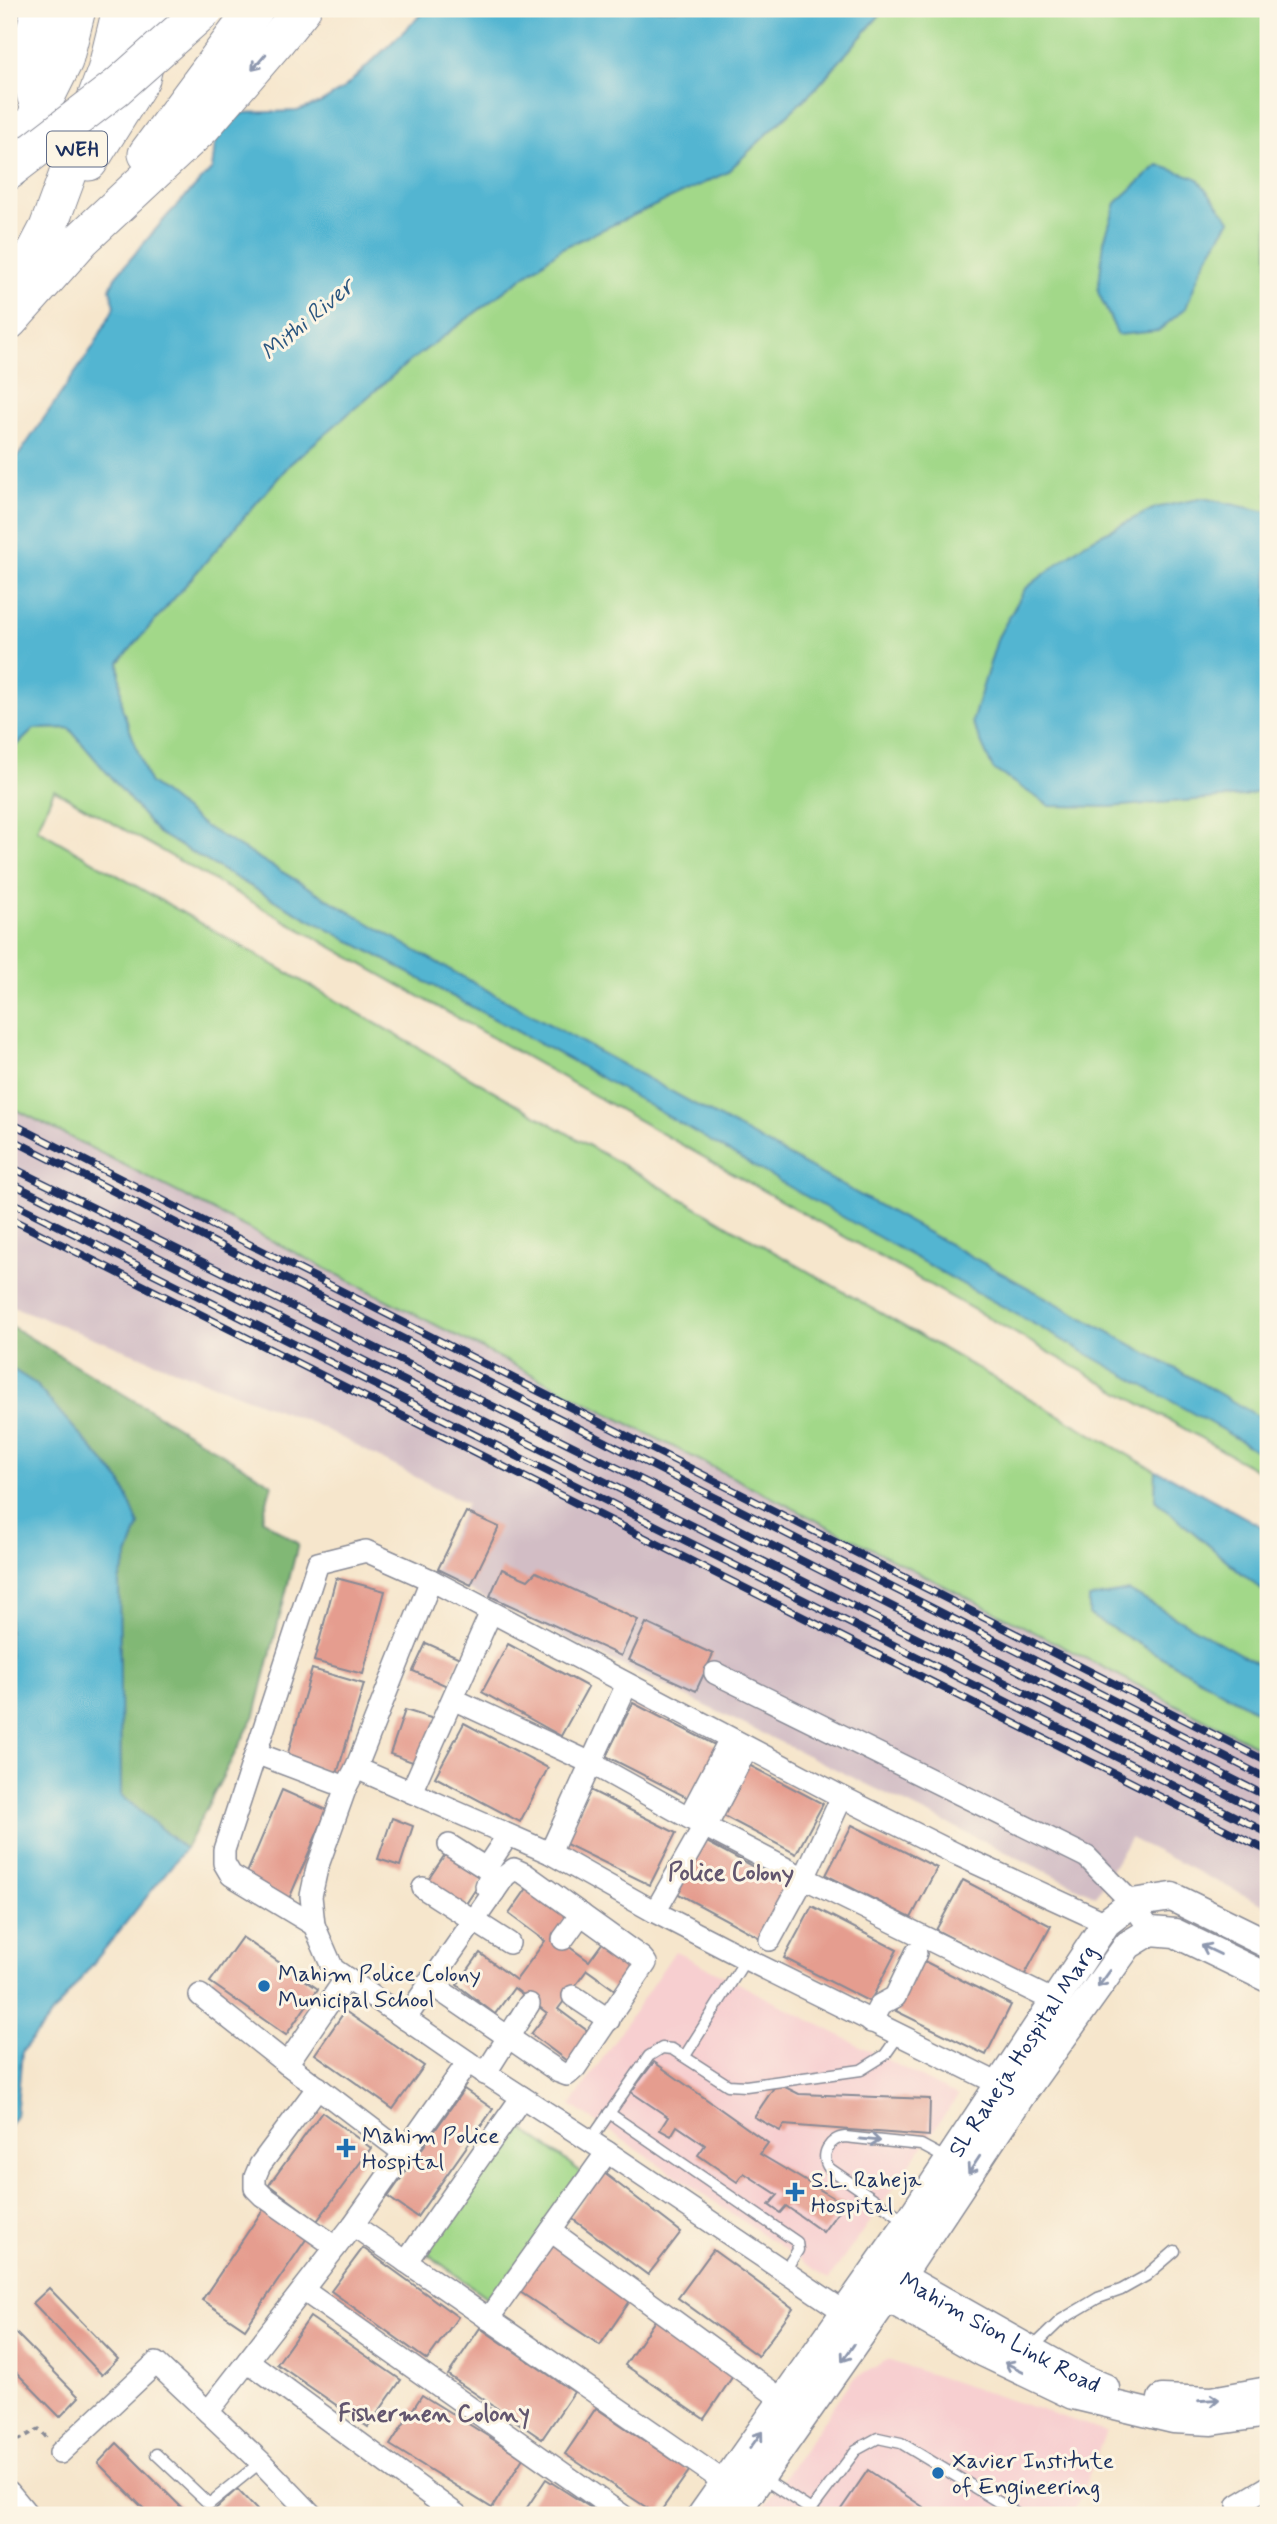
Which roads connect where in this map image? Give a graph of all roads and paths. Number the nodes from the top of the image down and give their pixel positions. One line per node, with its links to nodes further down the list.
1 (40, 9): 8 (highway)
2 (77, 9): 8 (highway, WEH)
3 (121, 9): 10 (highway, WEH)
4 (158, 9): 10 (highway)
5 (205, 9): 9 (highway, bridge)
6 (256, 9): 11 (highway)
7 (302, 9): 11 (highway, one-way to 11)
8 (40, 110): 9 (highway, WEH)
9 (9, 170)
10 (48, 228): 12 (highway, WEH)
11 (82, 239): 13 (highway)
12 (9, 304)
13 (9, 321)
14 (430, 1580): 15 (street); 20 (street); 22 (street)
15 (491, 1612): 17 (street); 18 (street)
16 (715, 1673): 33 (street)
17 (627, 1684): 19 (street); 21 (street)
18 (453, 1699): 21 (street); 23 (street)
19 (739, 1743): 24 (street); 25 (street)
20 (258, 1754): 22 (street); 38 (street)
21 (591, 1763): 25 (street); 28 (street)
22 (351, 1778): 23 (street); 38 (street)
23 (411, 1792): 26 (street)
24 (842, 1797): 30 (street); 37 (street)
25 (699, 1823): 30 (street); 34 (street)
26 (508, 1835): 28 (street); 29 (street)
27 (449, 1844): 29 (street)
28 (550, 1853): 34 (street)
29 (486, 1868): 32 (street)
30 (804, 1878): 41 (street); 51 (street)
31 (423, 1888): 36 (street)
32 (494, 1892): 35 (street); 36 (street)
33 (1132, 1903): 37 (main road, SL Raheja Hospital Marg); 39 (street); 43 (main road, SL Raheja Hospital Marg)
34 (655, 1912): 45 (street)
35 (581, 1914): 40 (street); 54 (street)
36 (474, 1920): 42 (street); 48 (street)
37 (1106, 1923): 51 (main road, SL Raheja Hospital Marg)
38 (314, 1925): 46 (street)
39 (1151, 1931): 47 (main road, one-way to 39); 62 (main road, SL Raheja Hospital Marg, one-way to 62)
40 (563, 1939)
41 (770, 1940)
42 (509, 1943)
43 (1268, 1944)
44 (916, 1952): 55 (street)
45 (746, 1959): 55 (street); 58 (lane)
46 (346, 1978): 53 (street); 59 (street)
47 (1268, 1978)
48 (428, 1982): 53 (street); 57 (street)
49 (200, 1995): 59 (street)
50 (573, 1996): 54 (street)
51 (1055, 2001): 62 (main road, SL Raheja Hospital Marg)
52 (528, 2004): 57 (street)
53 (405, 2019): 60 (street)
54 (608, 2020): 57 (street)
55 (871, 2022): 56 (street)
56 (900, 2035): 58 (lane); 62 (street)
57 (508, 2037): 60 (street)
58 (685, 2056): 64 (lane)
59 (288, 2064): 61 (street)
60 (477, 2068): 63 (street); 66 (street)
61 (318, 2087): 66 (street); 71 (street)
62 (1010, 2089): 67 (main road, SL Raheja Hospital Marg); 75 (main road, SL Raheja Hospital Marg, one-way to 75)
63 (522, 2098): 65 (street); 73 (street)
64 (609, 2113): 65 (lane); 74 (lane)
65 (599, 2147): 70 (street); 74 (street)
66 (404, 2153): 69 (street)
67 (949, 2160): 68 (main road, SL Raheja Hospital Marg); 68 (lane, one-way to 67)
68 (908, 2223): 75 (main road, SL Raheja Hospital Marg)
69 (353, 2225): 71 (street); 73 (street)
70 (551, 2231): 77 (street); 82 (street)
71 (336, 2247): 76 (street)
72 (1175, 2251): 79 (lane)
73 (406, 2262): 77 (street)
74 (784, 2272): 78 (street)
75 (888, 2282): 78 (main road, SL Raheja Hospital Marg); 79 (main road, Mahim Sion Link Road); 83 (main road, Mahim Sion Link Road, one-way to 75)
76 (303, 2290): 80 (street); 98 (street)
77 (488, 2319): 92 (street)
78 (856, 2320): 82 (main road, SL Raheja Hospital Marg)
79 (1030, 2350): 81 (main road, Mahim Sion Link Road, one-way to 81)
80 (248, 2361): 84 (street); 97 (street)
81 (1268, 2390)
82 (794, 2408): 92 (main road, SL Raheja Hospital Marg)
83 (1268, 2410)
84 (208, 2412): 87 (street); 89 (street)
85 (39, 2429): 86 (path)
86 (9, 2445)
87 (60, 2453)
88 (156, 2454): 89 (lane)
89 (261, 2462): 96 (street)
90 (1268, 2487): 93 (street)
91 (9, 2492): 95 (street)
92 (741, 2493): 94 (lane); 99 (main road, SL Raheja Hospital Marg)
93 (1238, 2505)
94 (809, 2513): 100 (lane)
95 (28, 2515)
96 (312, 2515)
97 (457, 2515)
98 (622, 2515)
99 (702, 2515)
100 (1020, 2515)

